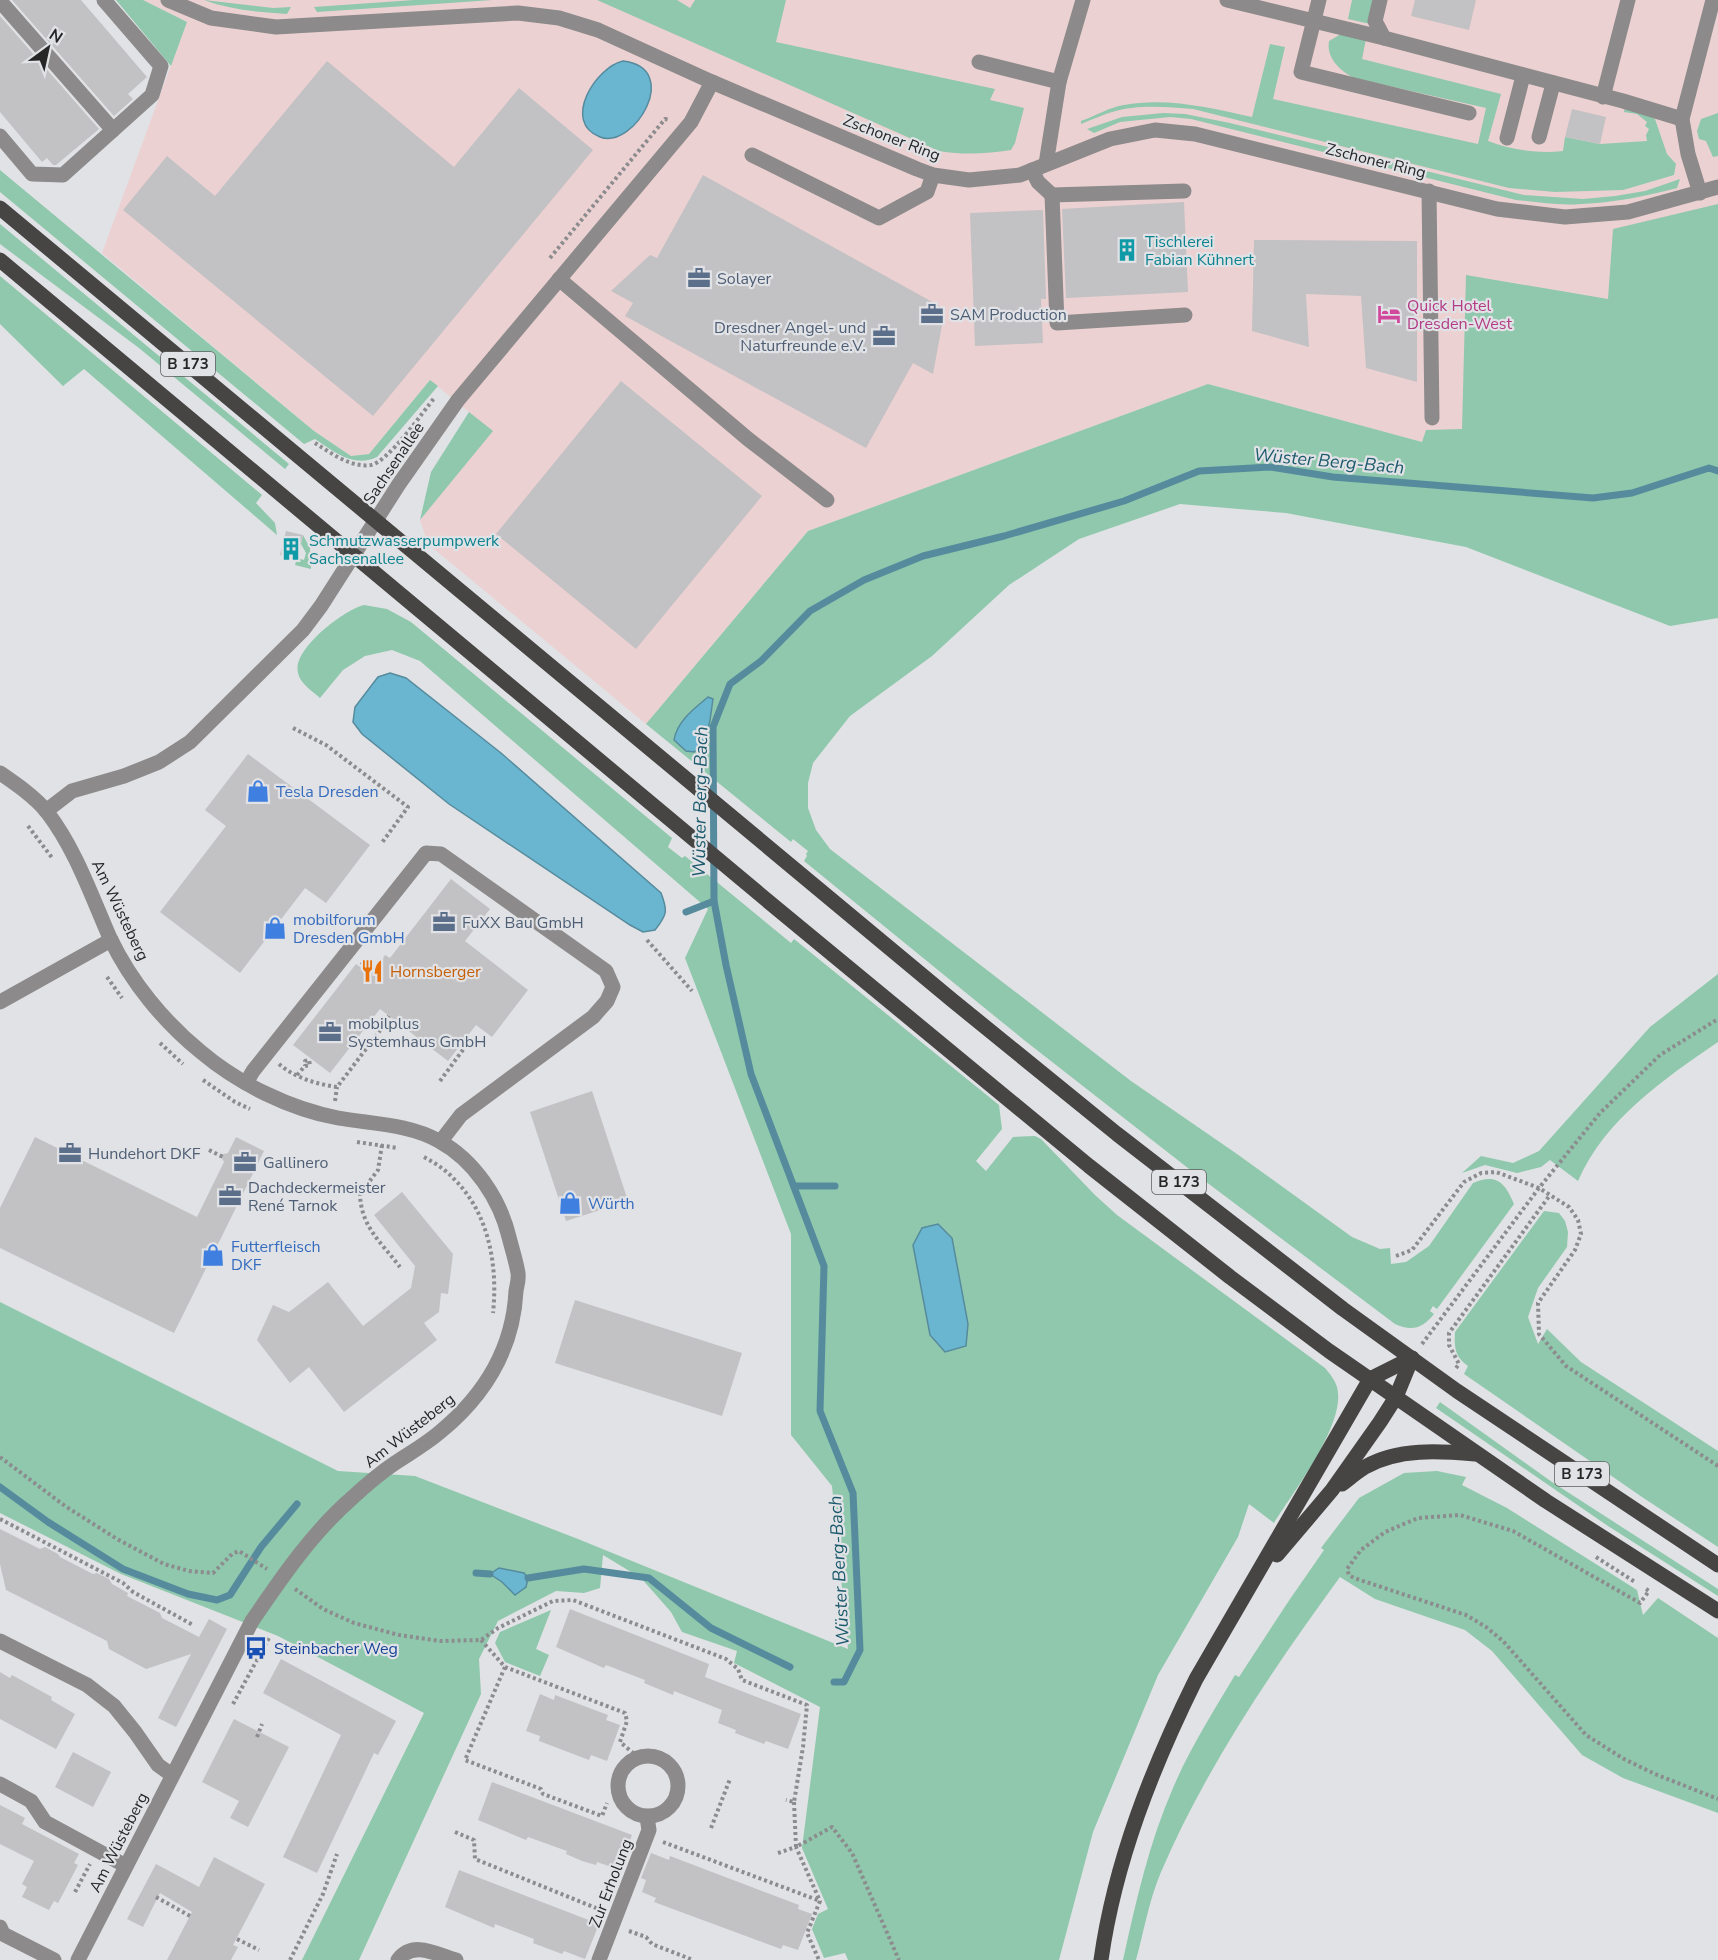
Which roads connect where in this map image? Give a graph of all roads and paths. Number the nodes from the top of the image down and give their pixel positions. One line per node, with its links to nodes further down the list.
1 (104, 0): 21 (street)
2 (168, 0): 14 (street, Zschoner Ring)
3 (1083, 0): 15 (street)
4 (1227, 0): 10 (street)
5 (1319, 0): 10 (street)
6 (1380, 0): 11 (street)
7 (1628, 0): 17 (street)
8 (1713, 0): 19 (street)
9 (0, 1): 21 (street)
10 (1313, 21): 11 (street); 18 (street)
11 (1384, 38): 13 (street)
12 (980, 62): 15 (street)
13 (1523, 76): 16 (street); 24 (street)
14 (712, 82): 20 (street, Sachsenallee); 27 (street, Zschoner Ring)
15 (1059, 82): 26 (street)
16 (1553, 84): 17 (street); 23 (street)
17 (1603, 97): 19 (street)
18 (1469, 113)
19 (1682, 119): 31 (street)
20 (691, 122): 35 (path); 36 (street, Sachsenallee)
21 (113, 130): 22 (street)
22 (0, 136)
23 (1539, 137)
24 (1507, 138)
25 (752, 155): 27 (street)
26 (1039, 167): 27 (street, Zschoner Ring); 30 (street, Zschoner Ring); 32 (street)
27 (933, 175)
28 (1718, 187): 31 (street, Zschoner Ring)
29 (1184, 191): 32 (street)
30 (1429, 191): 31 (street, Zschoner Ring); 39 (street)
31 (1700, 193)
32 (1052, 195): 37 (street)
33 (0, 208): 42 (main road, B 173)
34 (0, 260): 43 (main road, B 173)
35 (544, 265)
36 (559, 279): 41 (street); 42 (street, Sachsenallee)
37 (1185, 315)
38 (438, 393): 40 (path)
39 (1432, 418)
40 (315, 443)
41 (827, 500)
42 (375, 521): 43 (street, Sachsenallee); 84 (main road, B 173)
43 (353, 555): 46 (street, Sachsenallee); 86 (main road, B 173)
44 (292, 728): 48 (path)
45 (0, 773): 46 (street)
46 (46, 811): 50 (street, Am Wüsteberg)
47 (28, 826): 49 (path)
48 (381, 844)
49 (55, 863)
50 (111, 940): 56 (street); 68 (street, Am Wüsteberg)
51 (648, 940): 55 (path)
52 (365, 965): 53 (path)
53 (372, 971)
54 (107, 977): 57 (path)
55 (692, 991)
56 (0, 1002)
57 (125, 1002)
58 (389, 1016): 65 (path)
59 (1718, 1019): 77 (path)
60 (157, 1039): 64 (path)
61 (464, 1044): 67 (path)
62 (267, 1053): 65 (path); 68 (street); 71 (street)
63 (310, 1059): 65 (path)
64 (185, 1065)
65 (297, 1074)
66 (202, 1078): 69 (path)
67 (440, 1081)
68 (246, 1083): 71 (street, Am Wüsteberg)
69 (259, 1112)
70 (355, 1141): 72 (path)
71 (441, 1142): 98 (street, Am Wüsteberg)
72 (382, 1145): 73 (path); 82 (path)
73 (408, 1149)
74 (210, 1150): 76 (path)
75 (416, 1153): 83 (path)
76 (225, 1158)
77 (1539, 1188): 78 (path); 80 (path); 84 (path)
78 (1550, 1195): 85 (path); 92 (path)
79 (213, 1255): 81 (path)
80 (1396, 1256)
81 (220, 1259)
82 (400, 1267)
83 (492, 1318)
84 (1412, 1358): 86 (main road); 87 (main road); 97 (main road, B 173)
85 (1453, 1373)
86 (1370, 1379): 87 (main road, B 173); 99 (main road)
87 (1396, 1397): 90 (main road, B 173); 93 (main road)
88 (428, 1416): 89 (path)
89 (413, 1426)
90 (1478, 1454): 93 (main road); 100 (main road, B 173)
91 (0, 1457): 96 (path)
92 (1718, 1466)
93 (1332, 1490): 99 (main road)
94 (0, 1519): 101 (path)
95 (1588, 1552): 111 (path)
96 (261, 1565)
97 (1718, 1565)
98 (281, 1579): 102 (path); 108 (street, Am Wüsteberg)
99 (1254, 1582): 142 (main road)
100 (1718, 1611)
101 (193, 1625)
102 (481, 1640): 104 (path); 113 (path)
103 (0, 1641): 108 (street)
104 (505, 1667): 107 (path); 114 (path)
105 (262, 1724): 106 (path)
106 (257, 1737)
107 (638, 1757): 115 (street); 115 (street)
108 (172, 1775): 123 (street, Am Wüsteberg)
109 (730, 1779): 116 (path)
110 (0, 1784): 120 (street)
111 (1718, 1799)
112 (786, 1800): 113 (path)
113 (794, 1802): 119 (path)
114 (607, 1803)
115 (647, 1817): 118 (street, Zur Erholung)
116 (711, 1828)
117 (455, 1832): 127 (path)
118 (647, 1836): 126 (path); 138 (street, Zur Erholung)
119 (796, 1847): 121 (path); 126 (path); 141 (path)
120 (97, 1850): 123 (street); 124 (path)
121 (778, 1853)
122 (337, 1854): 135 (path)
123 (126, 1866): 134 (street, Am Wüsteberg)
124 (75, 1892)
125 (156, 1897): 128 (path)
126 (820, 1901): 140 (path)
127 (603, 1911)
128 (190, 1916)
129 (0, 1927): 133 (street)
130 (623, 1929): 139 (path)
131 (237, 1939): 132 (path)
132 (260, 1950)
133 (54, 1960)
134 (78, 1960)
135 (290, 1960)
136 (398, 1960): 137 (street)
137 (456, 1960)
138 (599, 1960)
139 (693, 1960)
140 (819, 1960)
141 (899, 1960)
142 (1101, 1960)

